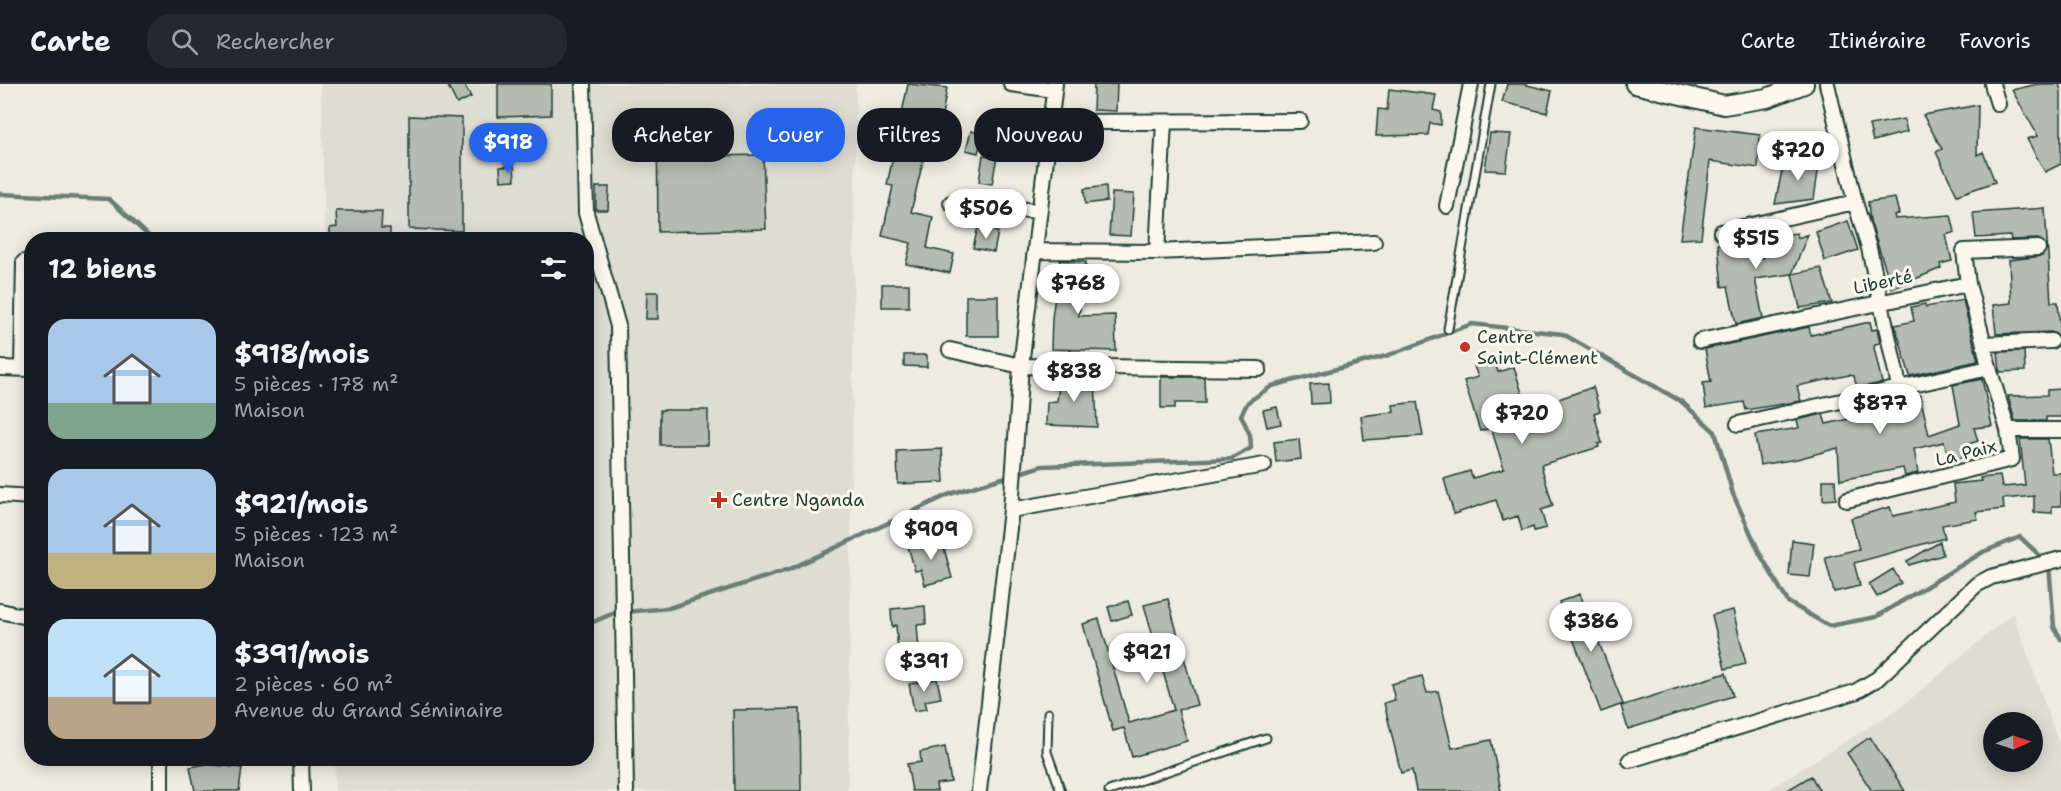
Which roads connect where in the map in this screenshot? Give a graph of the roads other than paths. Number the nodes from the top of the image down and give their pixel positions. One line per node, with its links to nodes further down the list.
1 (584, 84): 20 (street)
2 (1011, 84): 9 (street)
3 (1471, 84): 18 (street)
4 (1491, 84): 29 (lane)
5 (1635, 84): 6 (street)
6 (1804, 84)
7 (1827, 84): 16 (street)
8 (1992, 84): 10 (street)
9 (1054, 87): 11 (street)
10 (1998, 104)
11 (1052, 108)
12 (1300, 121): 14 (street)
13 (1104, 122): 14 (street)
14 (1164, 122): 26 (street)
15 (1045, 162): 19 (street)
16 (1855, 202): 21 (street); 28 (street)
17 (951, 203): 19 (street)
18 (1447, 206)
19 (1038, 211): 25 (street)
20 (591, 232)
21 (1721, 232)
22 (594, 241): 58 (street)
23 (1374, 242): 26 (street)
24 (2038, 248): 27 (street)
25 (1035, 251): 26 (street); 34 (street)
26 (1157, 252)
27 (1968, 284): 28 (street, Liberté); 32 (street)
28 (1879, 301): 30 (street, Liberté); 39 (street)
29 (1448, 329)
30 (1700, 341)
31 (2051, 341): 32 (street)
32 (1984, 344): 36 (street)
33 (950, 350): 34 (street)
34 (1021, 366): 38 (street); 47 (street)
35 (0, 368): 37 (street)
36 (1989, 368): 39 (street); 41 (street)
37 (24, 369)
38 (1259, 369)
39 (1899, 386): 40 (street)
40 (1738, 424)
41 (2008, 430): 42 (street, La Paix); 46 (street, La Paix)
42 (2061, 430)
43 (1264, 465): 47 (street)
44 (0, 495): 45 (street)
45 (24, 496)
46 (1847, 500)
47 (1011, 506): 59 (street)
48 (2061, 559): 53 (street)
49 (0, 611): 50 (street)
50 (24, 616)
51 (1048, 712): 60 (lane)
52 (1266, 738): 61 (lane)
53 (1630, 760)
54 (161, 766): 56 (street)
55 (301, 766): 57 (street)
56 (161, 791)
57 (302, 791)
58 (626, 791)
59 (979, 791)
60 (1061, 791)
61 (1110, 791)

